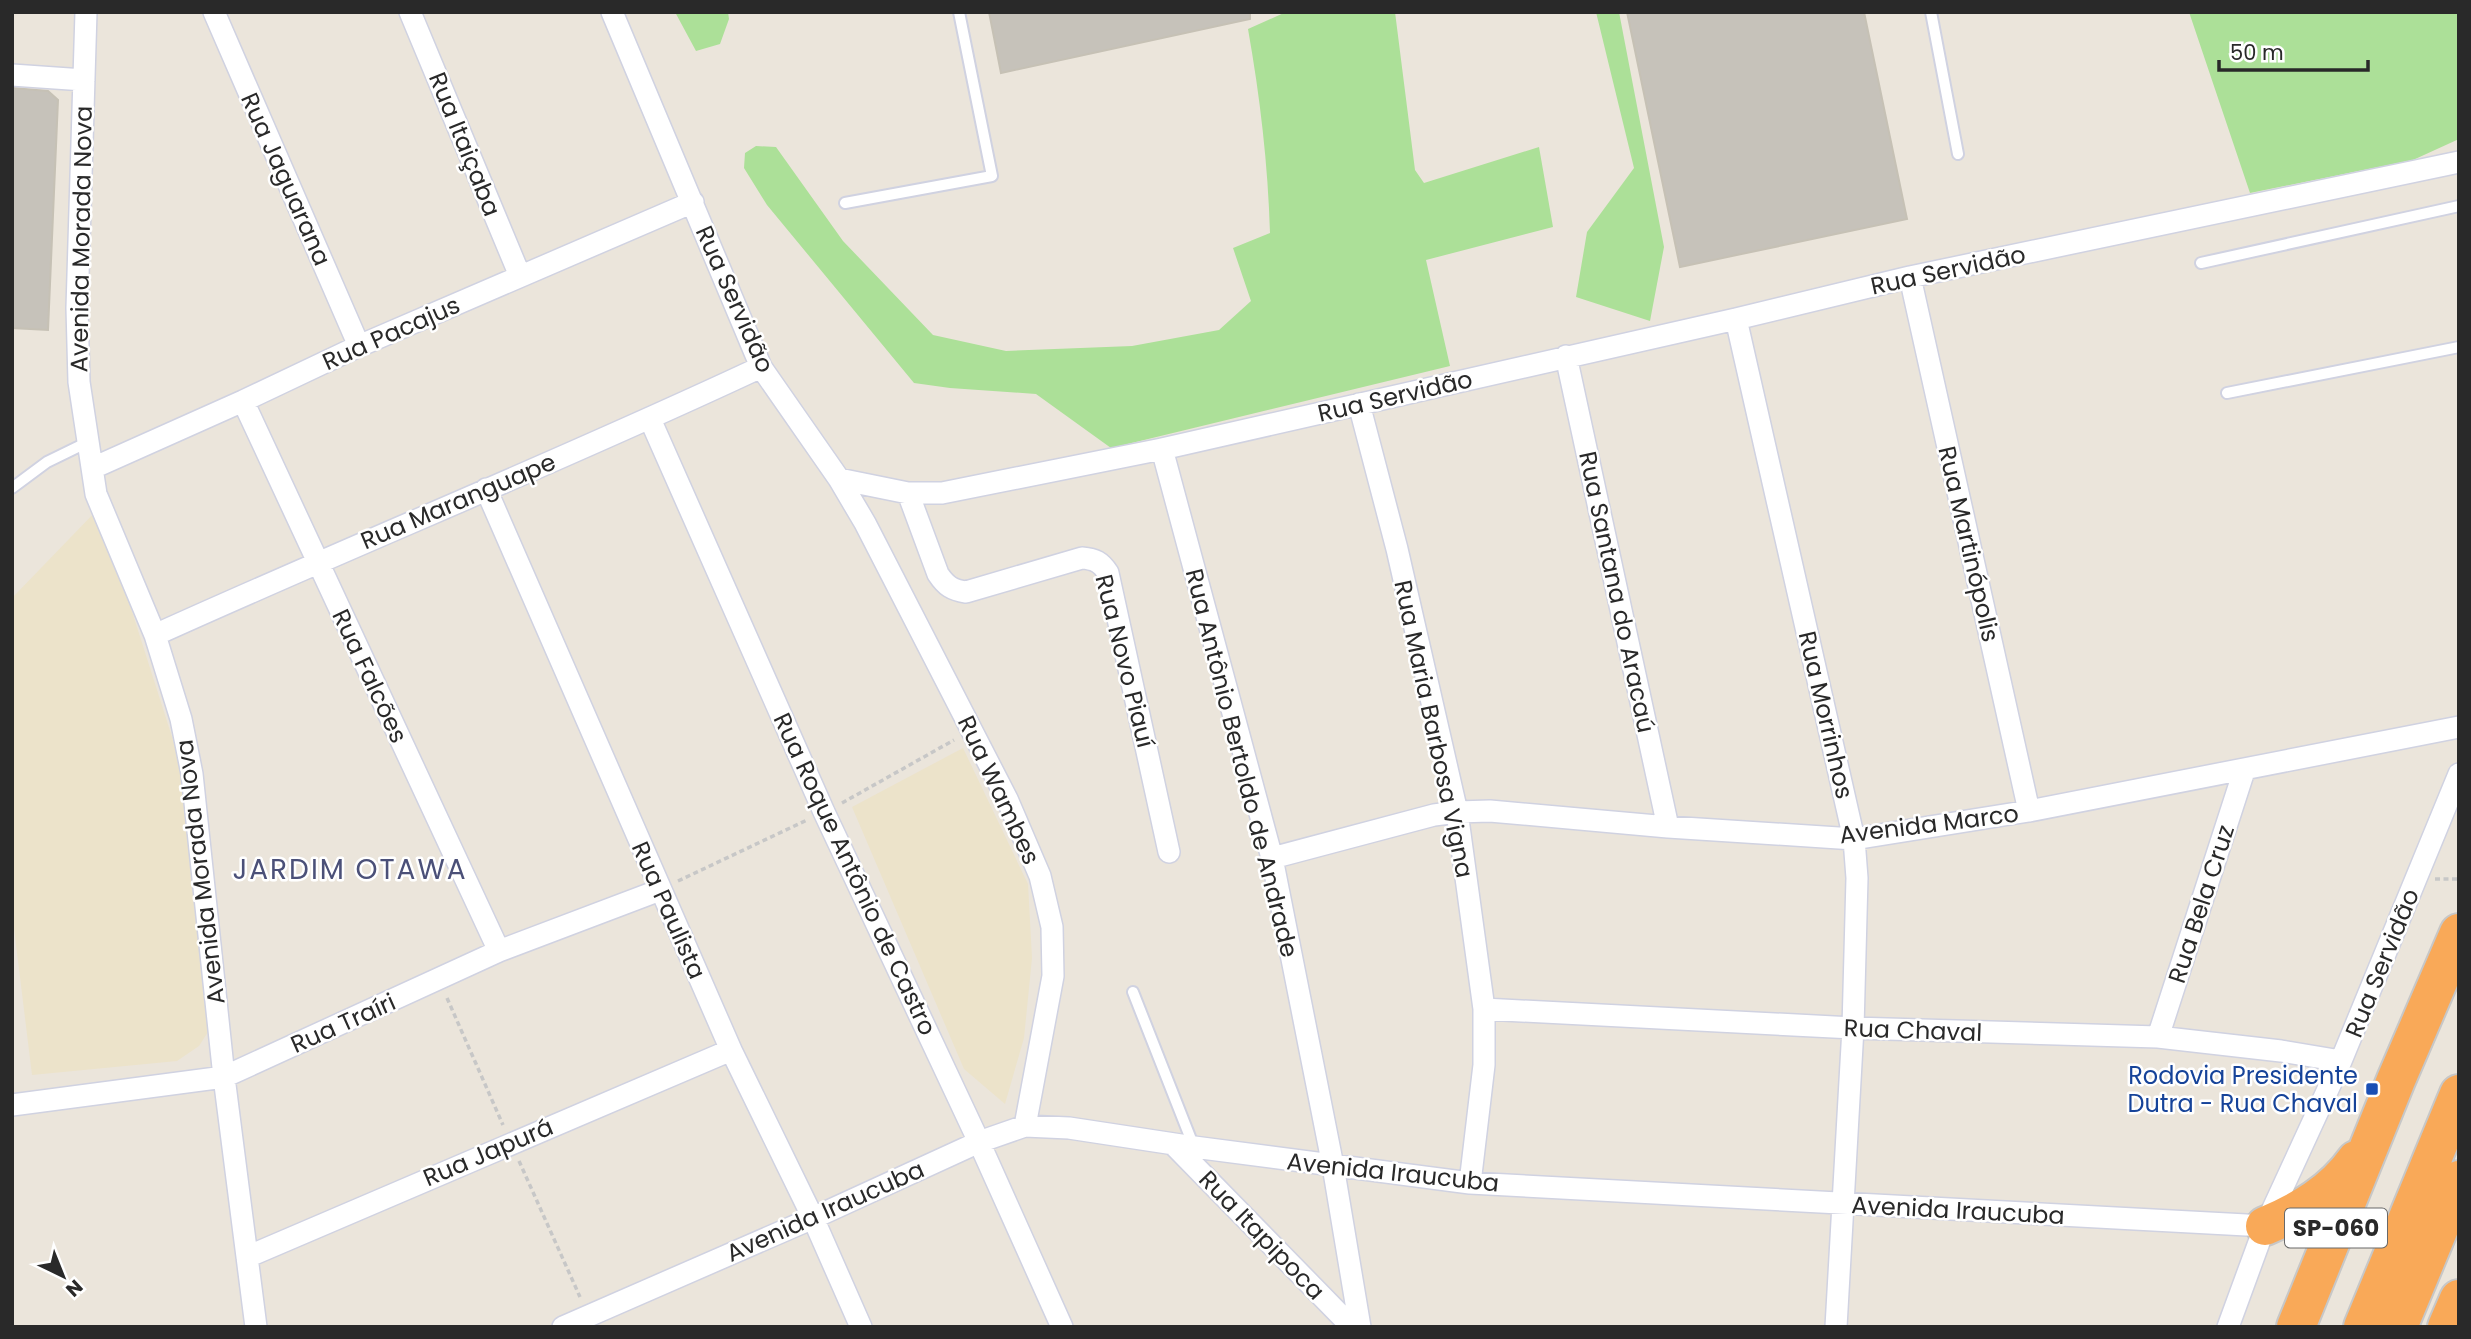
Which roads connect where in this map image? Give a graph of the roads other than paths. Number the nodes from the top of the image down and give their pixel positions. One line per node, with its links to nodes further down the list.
1 (86, 12): 8 (street, Avenida Morada Nova)
2 (214, 12): 18 (street, Rua Jaguarana)
3 (411, 12): 15 (street, Rua Itaiçaba)
4 (612, 12): 11 (street, Rua Servidão)
5 (959, 12): 12 (lane)
6 (1931, 12): 9 (lane)
7 (12, 75): 8 (street)
8 (83, 80): 26 (street, Avenida Morada Nova)
9 (1958, 154)
10 (2459, 162): 16 (street, Rua Servidão)
11 (693, 202): 15 (street, Rua Pacajus); 21 (street, Rua Servidão)
12 (845, 204)
13 (2459, 206): 14 (lane)
14 (2201, 263)
15 (520, 276): 18 (street, Rua Pacajus)
16 (1910, 277): 17 (street, Rua Servidão); 38 (street, Rua Martinópolis)
17 (1737, 319): 20 (street, Rua Servidão); 41 (street, Rua Morrinhos)
18 (359, 346): 23 (street, Rua Pacajus)
19 (2459, 347): 22 (lane)
20 (1566, 356): 24 (street, Rua Servidão); 40 (street, Rua Santana do Aracaú)
21 (761, 367): 25 (street, Rua Maranguape); 29 (street, Rua Servidão)
22 (2227, 393)
23 (243, 401): 28 (street, Rua Pacajus); 33 (street, Rua Falcões)
24 (1359, 404): 27 (street, Rua Servidão); 39 (street, Rua Maria Barbosa Vigna)
25 (650, 419): 31 (street, Rua Maranguape); 58 (street, Rua Roque Antônio de Castro)
26 (88, 442): 28 (street, Avenida Morada Nova); 30 (lane)
27 (1162, 449): 32 (street, Rua Servidão); 43 (street, Rua Antônio Bertoldo de Andrade)
28 (93, 468): 34 (street, Avenida Morada Nova)
29 (839, 479): 32 (street, Rua Servidão); 56 (street, Rua Wambes)
30 (12, 488)
31 (486, 489): 33 (street, Rua Maranguape); 44 (street, Rua Paulista)
32 (908, 493): 42 (street, Rua Novo Piauí)
33 (316, 562): 34 (street, Rua Maranguape); 46 (street, Rua Falcões)
34 (155, 635): 53 (street, Avenida Morada Nova)
35 (2459, 727): 36 (street, Avenida Marco)
36 (2244, 771): 38 (street, Avenida Marco); 50 (street, Rua Bela Cruz)
37 (2459, 774): 52 (street, Rua Servidão)
38 (2029, 811): 41 (street, Avenida Marco)
39 (1457, 812): 40 (street, Avenida Marco); 43 (street, Avenida Marco); 48 (street, Rua Maria Barbosa Vigna)
40 (1668, 827): 41 (street, Avenida Marco)
41 (1854, 839): 49 (street, Rua Morrinhos)
42 (1169, 852)
43 (1272, 858): 60 (street, Rua Antônio Bertoldo de Andrade)
44 (660, 890): 46 (street, Rua Traíri); 51 (street, Rua Paulista)
45 (2459, 933): 57 (highway, SP-060)
46 (499, 951): 53 (street, Rua Traíri)
47 (1133, 992): 59 (lane)
48 (1484, 1009): 49 (street, Rua Chaval); 62 (street, Rua Maria Barbosa Vigna)
49 (1853, 1028): 50 (street, Rua Chaval); 63 (street, Rua Morrinhos)
50 (2158, 1037): 52 (street, Rua Chaval)
51 (731, 1050): 64 (street, Rua Paulista); 66 (street, Rua Japurá)
52 (2341, 1061): 65 (street, Rua Servidão)
53 (224, 1077): 55 (street, Rua Traíri); 66 (street, Avenida Morada Nova)
54 (2459, 1094): 77 (highway, SP-060)
55 (12, 1105)
56 (1025, 1126): 58 (street, Avenida Iraucuba); 59 (street, Avenida Iraucuba)
57 (2376, 1128): 65 (highway); 76 (highway, SP-060)
58 (979, 1142): 64 (street, Avenida Iraucuba); 71 (street, Rua Roque Antônio de Castro)
59 (1184, 1146): 60 (street, Avenida Iraucuba); 72 (street, Rua Itapipoca)
60 (1334, 1166): 62 (street, Avenida Iraucuba); 73 (street, Rua Antônio Bertoldo de Andrade)
61 (2459, 1180): 78 (highway)
62 (1470, 1183): 63 (street, Avenida Iraucuba)
63 (1841, 1204): 65 (street, Avenida Iraucuba); 74 (street, Rua Morrinhos)
64 (813, 1218): 69 (street, Avenida Iraucuba); 70 (street, Rua Paulista)
65 (2265, 1226): 75 (street, Rua Servidão)
66 (247, 1257): 68 (street, Avenida Morada Nova)
67 (2459, 1299): 79 (highway)
68 (256, 1327)
69 (563, 1327)
70 (861, 1327)
71 (1062, 1327)
72 (1352, 1327)
73 (1360, 1327)
74 (1836, 1327)
75 (2228, 1327)
76 (2296, 1327)
77 (2363, 1327)
78 (2398, 1327)
79 (2447, 1327)

